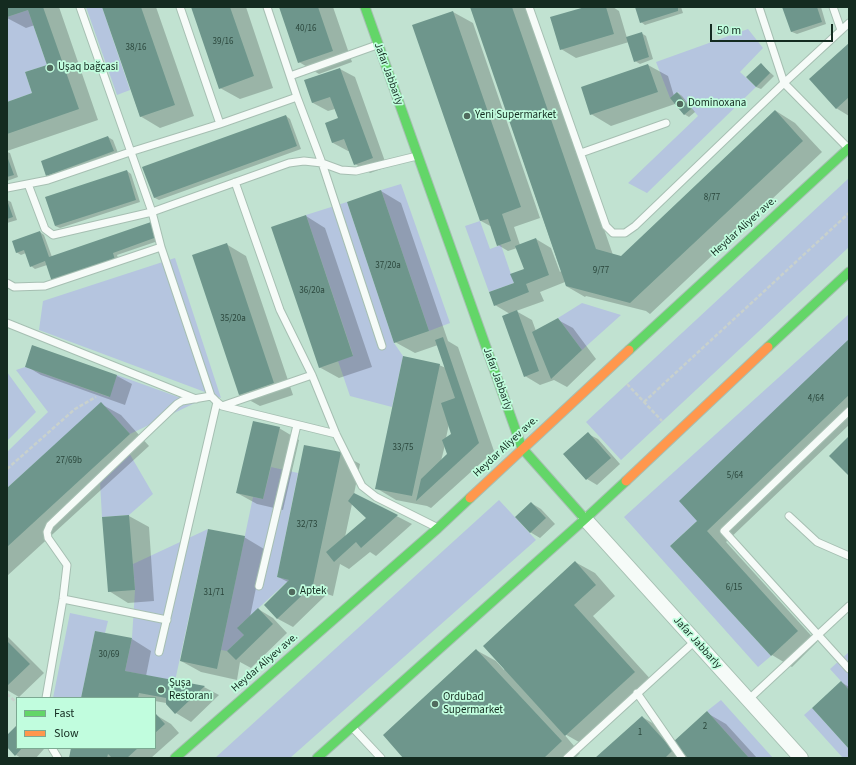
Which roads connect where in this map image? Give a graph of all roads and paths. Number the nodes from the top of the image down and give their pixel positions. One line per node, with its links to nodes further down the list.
1 (80, 7): 17 (lane)
2 (180, 7): 15 (lane)
3 (267, 7): 11 (lane)
4 (365, 7): 10 (main road, Jafar Jabbarly)
5 (529, 7): 18 (lane)
6 (759, 7): 12 (lane)
7 (833, 7): 9 (lane)
8 (849, 23): 9 (lane)
9 (841, 30): 12 (lane)
10 (378, 45): 11 (lane); 19 (main road, Jafar Jabbarly)
11 (290, 76): 13 (lane)
12 (784, 83): 16 (lane); 18 (lane)
13 (297, 97): 15 (lane); 20 (lane)
14 (666, 123): 18 (lane)
15 (220, 124): 17 (lane)
16 (849, 148): 42 (main road, Heydar Aliyev ave.)
17 (130, 152): 22 (lane); 24 (lane)
18 (581, 153)
19 (417, 156): 20 (lane); 42 (main road, Jafar Jabbarly)
20 (322, 163): 21 (lane); 30 (lane)
21 (235, 182): 24 (lane); 31 (lane)
22 (28, 184): 23 (lane); 24 (lane)
23 (7, 188)
24 (152, 212): 26 (lane)
25 (849, 212): 36 (path)
26 (161, 247): 28 (lane); 33 (lane)
27 (849, 272): 45 (main road)
28 (7, 284)
29 (7, 323): 35 (lane)
30 (382, 346)
31 (312, 374): 37 (lane); 41 (lane)
32 (627, 384): 36 (path)
33 (211, 396): 35 (lane); 37 (lane)
34 (96, 397): 43 (path)
35 (196, 399): 49 (lane)
36 (644, 402): 39 (path)
37 (219, 404): 40 (lane); 51 (lane)
38 (849, 411): 52 (lane)
39 (662, 421)
40 (297, 425): 41 (lane); 48 (lane)
41 (336, 434): 46 (lane)
42 (522, 448): 45 (main road, Jafar Jabbarly); 46 (main road, Heydar Aliyev ave.)
43 (7, 469)
44 (789, 516): 47 (lane)
45 (585, 519): 53 (street, Jafar Jabbarly); 61 (main road)
46 (438, 528): 64 (main road, Heydar Aliyev ave.)
47 (849, 556)
48 (259, 586)
49 (63, 599): 51 (lane); 58 (lane)
50 (849, 606): 52 (lane)
51 (167, 620): 54 (lane)
52 (819, 635): 55 (lane); 59 (lane)
53 (695, 641): 56 (lane); 59 (street, Jafar Jabbarly)
54 (159, 652)
55 (849, 669)
56 (637, 693): 67 (lane); 68 (lane)
57 (7, 694): 60 (path)
58 (46, 697)
59 (748, 700): 69 (street, Jafar Jabbarly)
60 (16, 702)
61 (352, 727): 65 (main road); 66 (lane)
62 (53, 749): 63 (lane)
63 (58, 758)
64 (175, 758)
65 (317, 758)
66 (381, 758)
67 (567, 758)
68 (682, 758)
69 (801, 758)

